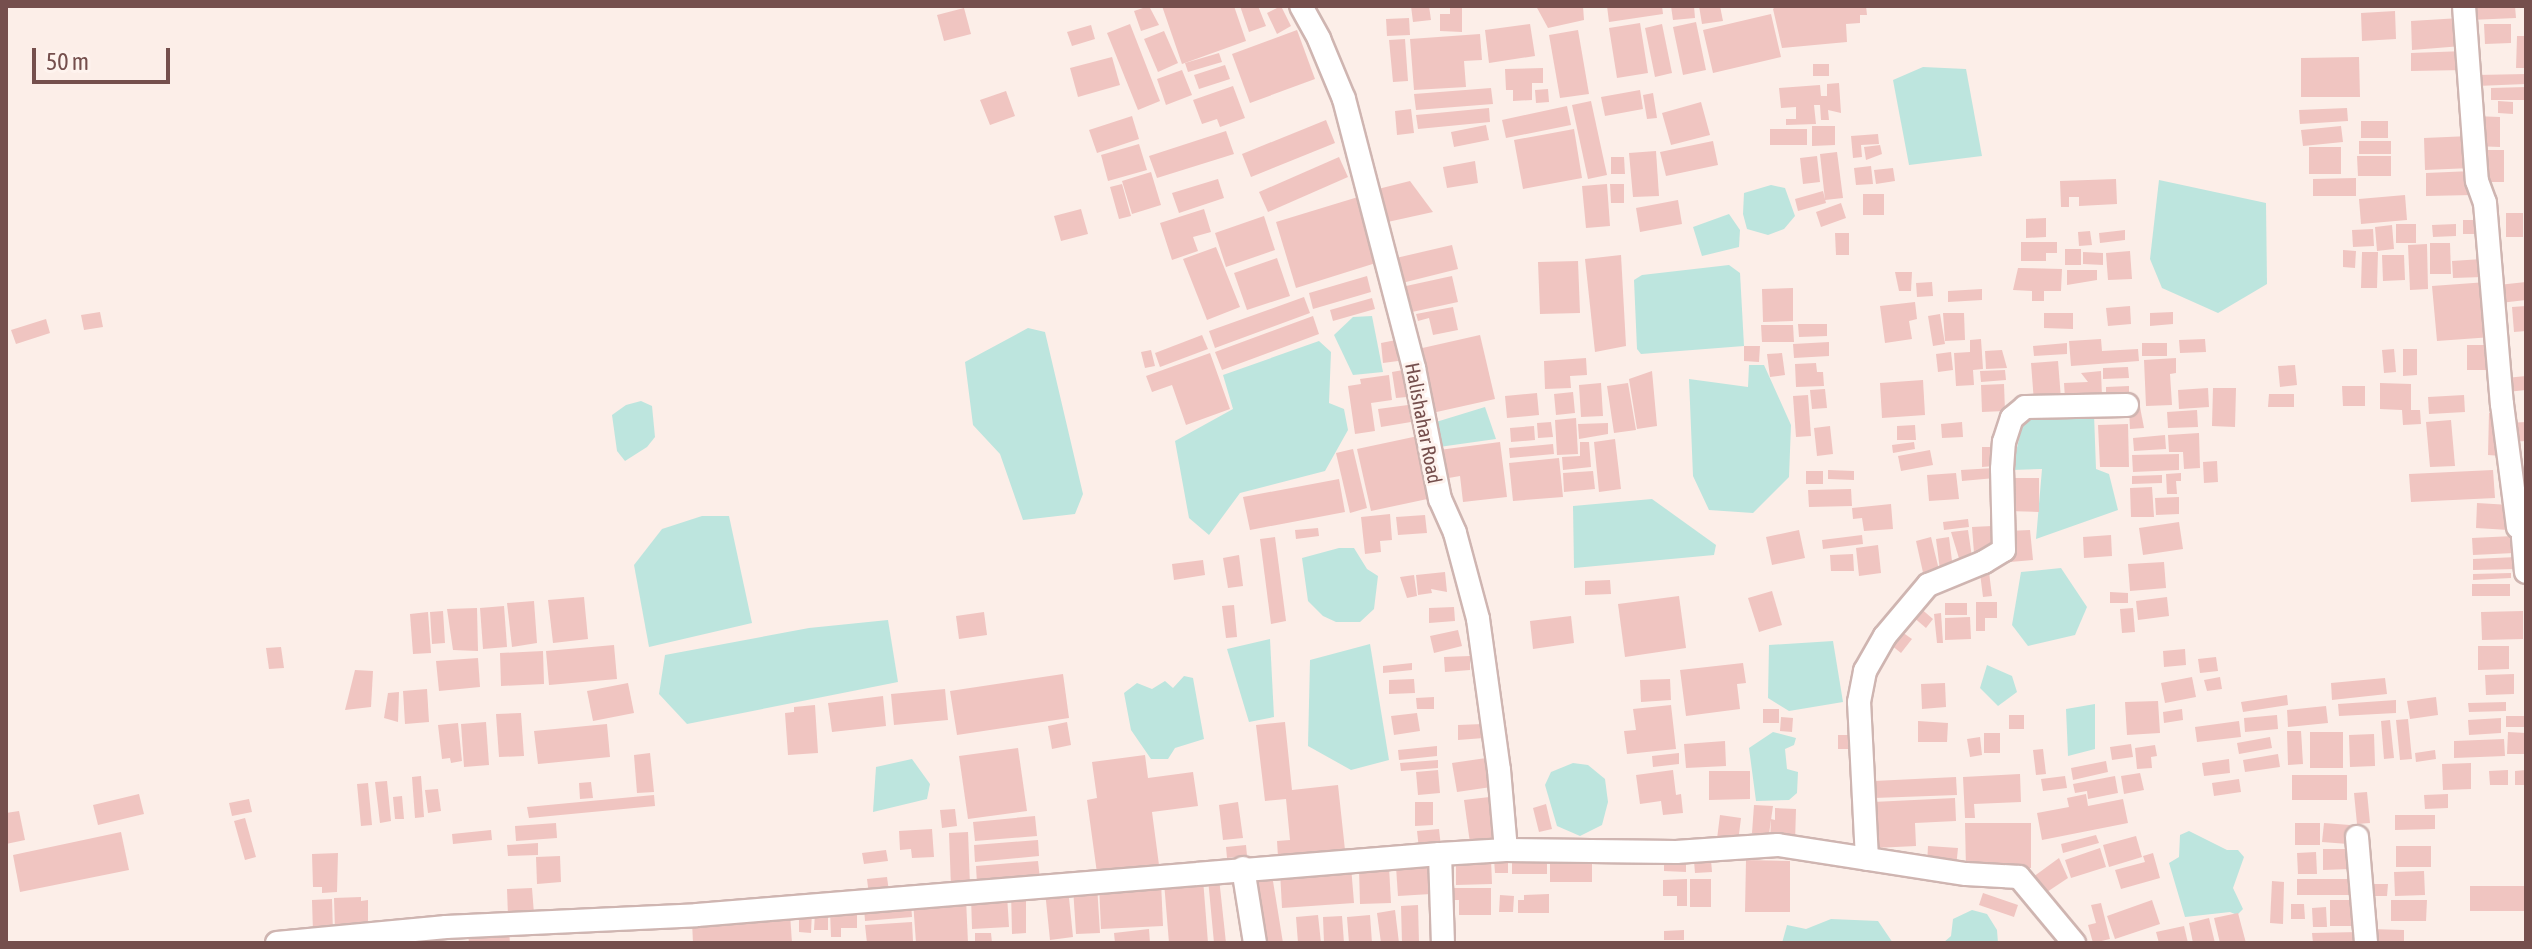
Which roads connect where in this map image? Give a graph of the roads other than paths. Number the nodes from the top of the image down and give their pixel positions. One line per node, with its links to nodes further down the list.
1 (1301, 6): 6 (street, Halishahar Road)
2 (2464, 6): 4 (street)
3 (2127, 405): 8 (street)
4 (2526, 572)
5 (2357, 837): 14 (street)
6 (1506, 850): 7 (street); 8 (street)
7 (1440, 854): 9 (street); 12 (street)
8 (1867, 859): 13 (street)
9 (1243, 868): 10 (street); 11 (street)
10 (277, 943)
11 (1255, 943)
12 (1443, 943)
13 (2074, 943)
14 (2366, 943)

